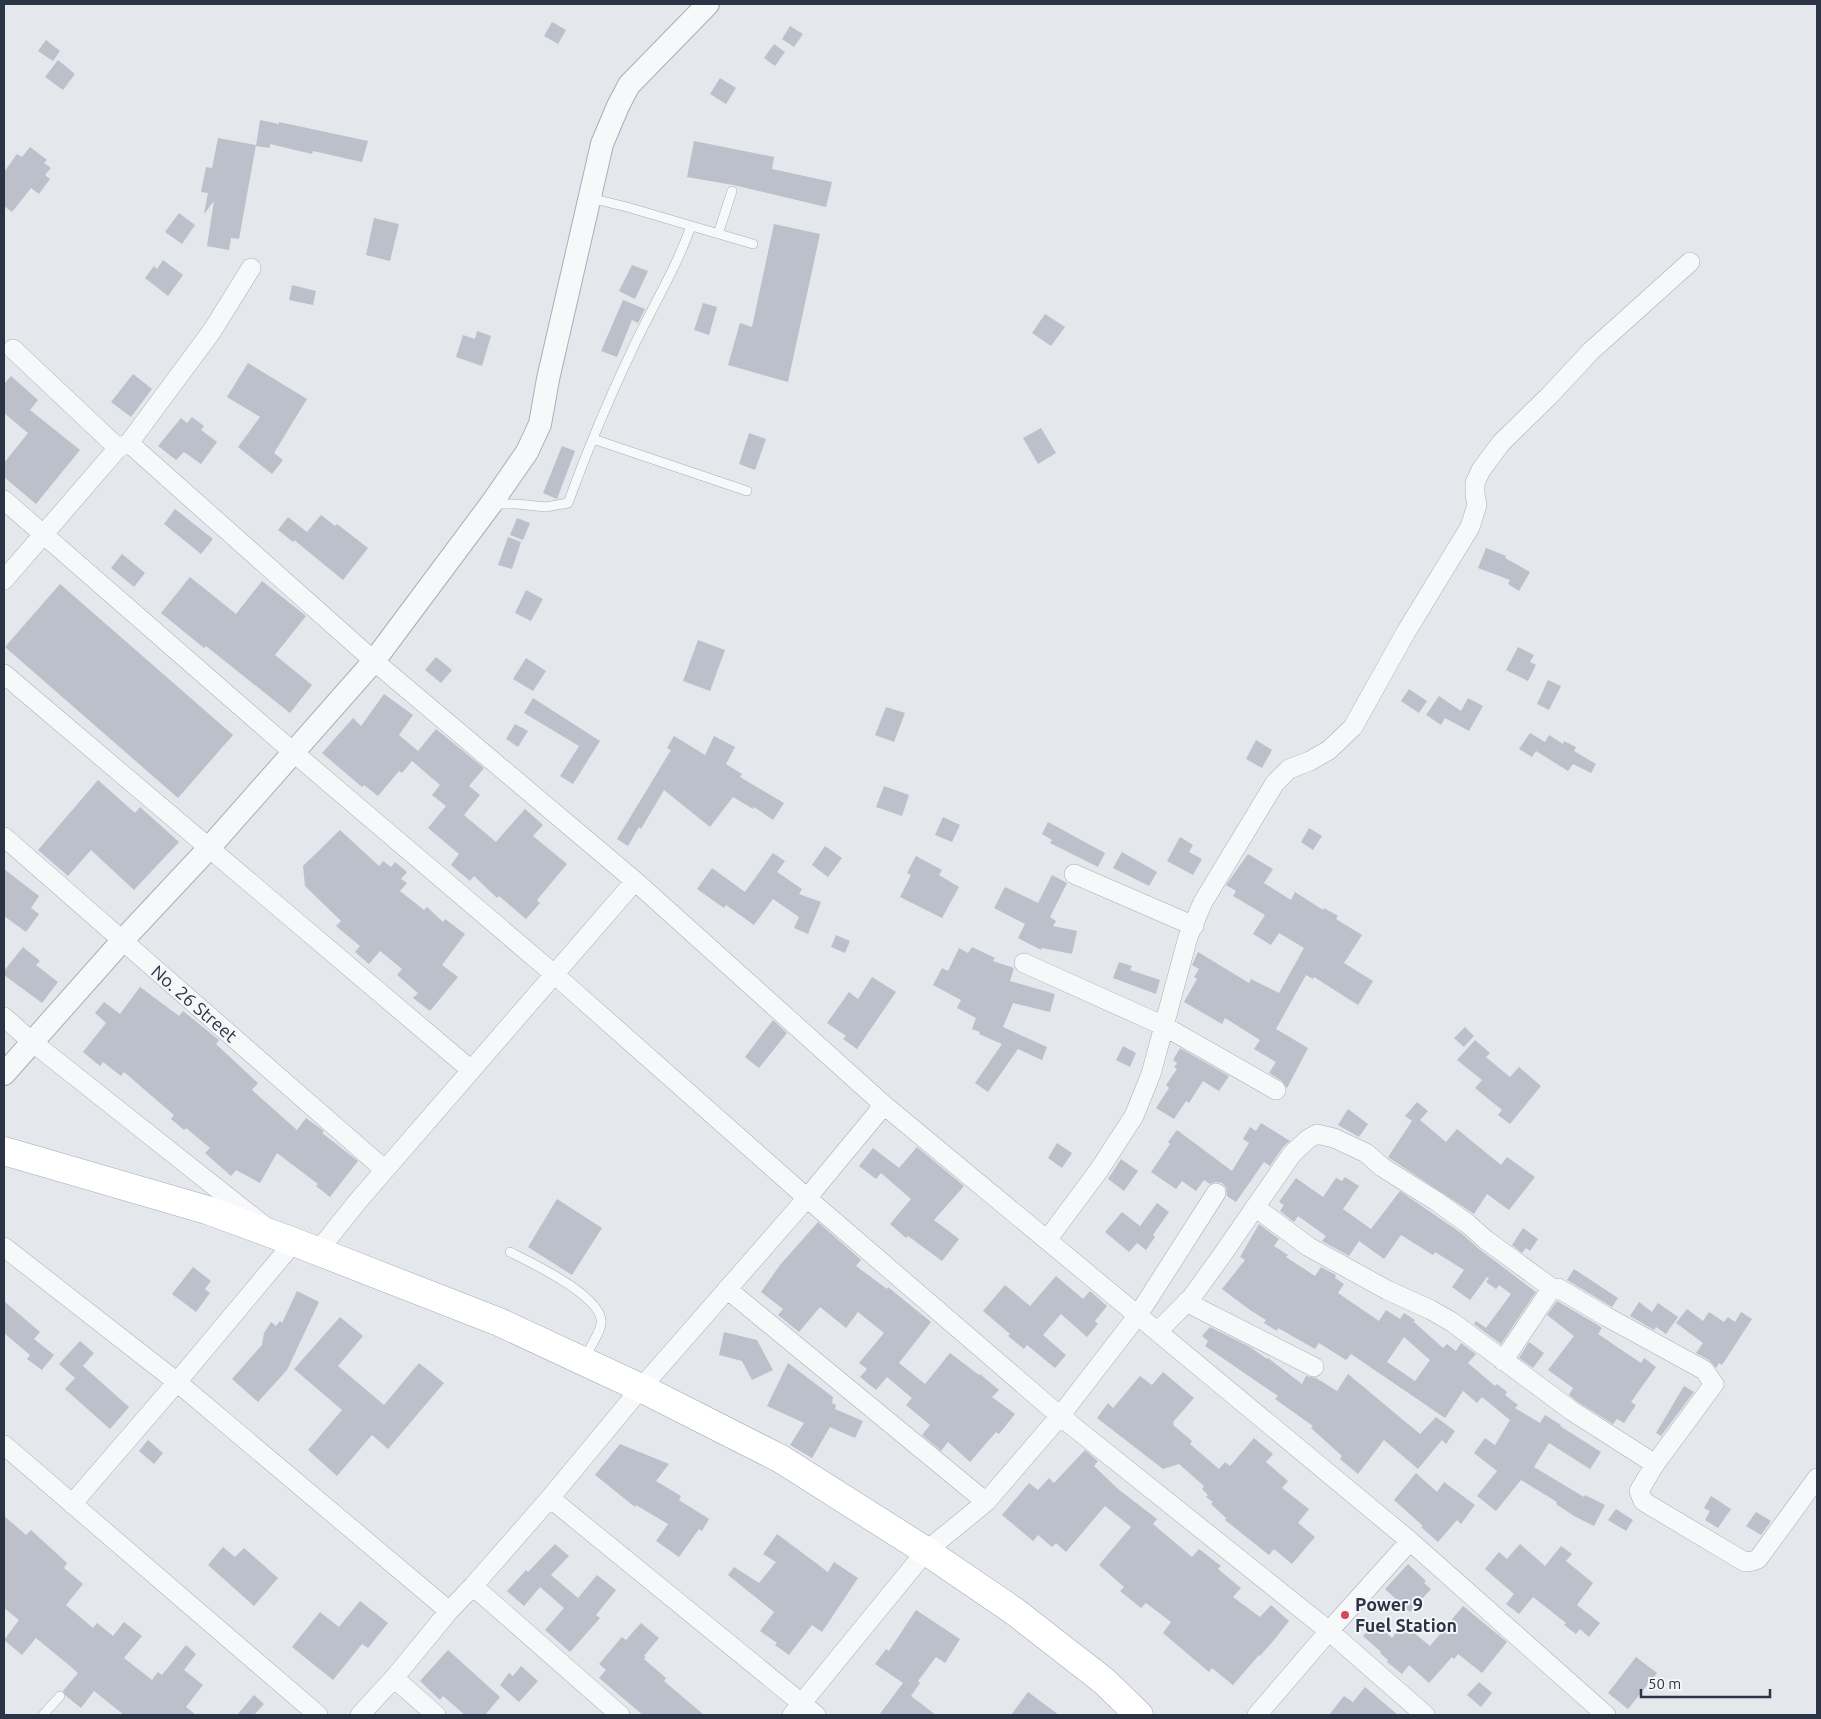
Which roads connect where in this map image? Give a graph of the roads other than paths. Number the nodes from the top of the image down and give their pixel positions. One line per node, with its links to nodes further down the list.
1 (708, 4): 3 (street)
2 (732, 191): 5 (lane)
3 (590, 198): 4 (lane); 14 (street)
4 (691, 226): 5 (lane); 10 (lane)
5 (718, 234): 6 (lane)
6 (753, 244)
7 (1690, 262): 24 (street)
8 (251, 268): 11 (street)
9 (13, 349): 11 (street)
10 (593, 438): 12 (lane); 14 (lane)
11 (124, 446): 15 (street); 17 (street)
12 (747, 491)
13 (4, 500): 15 (street)
14 (491, 504): 17 (street)
15 (43, 534): 16 (street); 19 (street)
16 (4, 580)
17 (374, 661): 19 (street); 23 (street)
18 (4, 674): 21 (street)
19 (293, 752): 21 (street); 27 (street)
20 (4, 837): 25 (street, No. 26 Street)
21 (209, 848): 25 (street); 31 (street)
22 (1074, 874): 24 (street)
23 (635, 881): 27 (street); 34 (street)
24 (1194, 926): 29 (street)
25 (122, 941): 30 (street); 36 (street, No. 26 Street)
26 (1024, 963): 29 (street)
27 (554, 974): 31 (street); 38 (street)
28 (4, 1017): 30 (street)
29 (1164, 1026): 33 (street); 40 (street)
30 (32, 1041): 32 (street); 41 (street)
31 (471, 1070): 36 (street)
32 (4, 1074)
33 (1276, 1090)
34 (884, 1105): 38 (street); 40 (street)
35 (4, 1151): 41 (main road)
36 (384, 1170): 41 (street)
37 (1216, 1193): 47 (street)
38 (807, 1198): 45 (street); 54 (street)
39 (1255, 1208): 44 (street); 46 (street); 50 (street)
40 (1047, 1240): 47 (street)
41 (296, 1243): 49 (main road); 52 (street)
42 (4, 1247): 52 (street)
43 (510, 1252): 49 (lane)
44 (1552, 1288): 50 (street); 56 (street)
45 (727, 1289): 53 (street); 59 (street)
46 (1186, 1302): 48 (street); 51 (street)
47 (1138, 1315): 48 (street); 54 (street)
48 (1158, 1331): 61 (street)
49 (583, 1361): 53 (main road)
50 (1504, 1361): 56 (street)
51 (1314, 1366)
52 (177, 1382): 60 (street); 64 (street)
53 (641, 1388): 58 (street); 62 (main road)
54 (1060, 1416): 59 (street); 65 (street)
55 (4, 1445): 60 (street)
56 (1655, 1464): 57 (street)
57 (1817, 1478)
58 (550, 1498): 63 (street); 68 (street)
59 (986, 1502): 62 (street)
60 (72, 1504): 70 (street)
61 (1410, 1541): 65 (street); 78 (street)
62 (926, 1550): 68 (street); 75 (main road)
63 (473, 1586): 64 (street); 73 (street)
64 (449, 1611): 66 (street)
65 (1329, 1631): 76 (street); 77 (street)
66 (394, 1678): 71 (street); 72 (street)
67 (60, 1696): 69 (lane)
68 (796, 1710): 74 (street)
69 (43, 1715)
70 (318, 1715)
71 (360, 1715)
72 (436, 1715)
73 (620, 1715)
74 (816, 1715)
75 (1139, 1715)
76 (1258, 1715)
77 (1425, 1715)
78 (1606, 1715)

